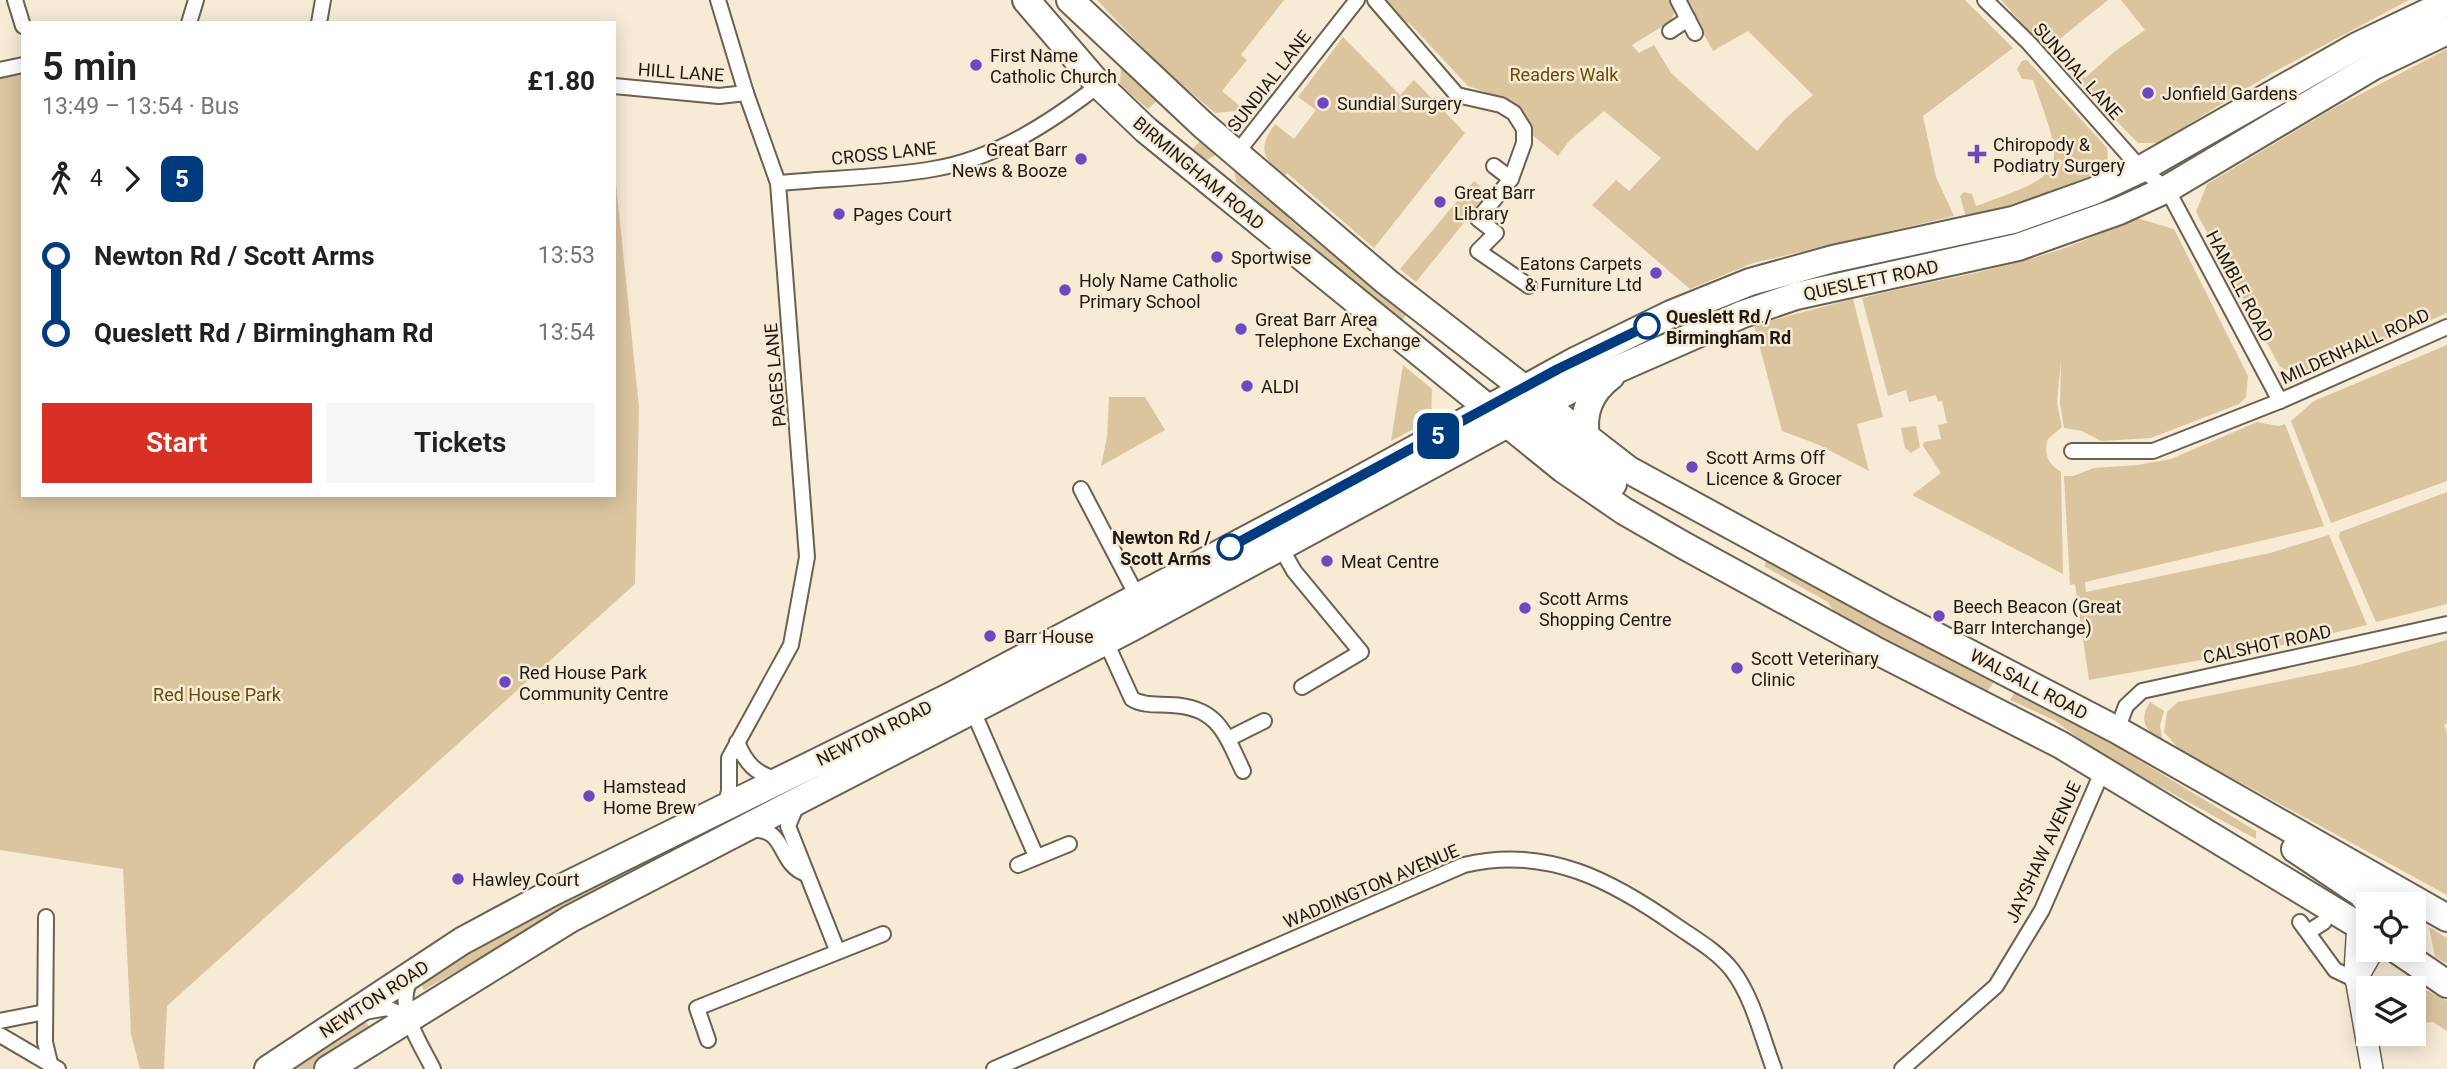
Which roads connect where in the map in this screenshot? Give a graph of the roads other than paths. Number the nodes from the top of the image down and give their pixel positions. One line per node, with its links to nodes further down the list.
1 (15, 0): 14 (street)
2 (196, 0): 15 (street)
3 (323, 0): 16 (street)
4 (718, 0): 24 (street, PAGES LANE)
5 (1026, 0): 22 (highway, BIRMINGHAM ROAD)
6 (1056, 0): 22 (highway)
7 (1070, 0): 25 (highway)
8 (1357, 0): 25 (street, SUNDIAL LANE)
9 (1375, 0): 28 (street)
10 (1678, 0): 13 (street)
11 (1985, 0): 27 (street, SUNDIAL LANE)
12 (2447, 3): 27 (highway, QUESLETT ROAD)
13 (1688, 19): 17 (street); 19 (street)
14 (21, 21)
15 (190, 21)
16 (319, 21)
17 (1670, 31)
18 (2447, 31): 31 (highway, QUESLETT ROAD)
19 (1695, 33)
20 (21, 65): 21 (street)
21 (0, 70)
22 (1099, 85): 29 (street, CROSS LANE); 30 (highway, BIRMINGHAM ROAD)
23 (616, 86): 24 (street, HILL LANE)
24 (746, 93): 29 (street, PAGES LANE)
25 (1236, 153): 30 (highway); 38 (highway)
26 (1494, 166): 28 (street)
27 (2141, 169): 31 (street); 33 (highway, QUESLETT ROAD)
28 (1511, 179): 32 (street)
29 (779, 183): 55 (street, PAGES LANE)
30 (1210, 183): 38 (highway, BIRMINGHAM ROAD)
31 (2166, 189): 35 (highway, QUESLETT ROAD); 37 (street, HAMBLE ROAD)
32 (1529, 286)
33 (1693, 306): 35 (highway); 38 (highway, QUESLETT ROAD)
34 (2447, 327): 37 (street, MILDENHALL ROAD)
35 (1704, 331): 36 (highway, QUESLETT ROAD)
36 (1628, 363): 38 (highway, QUESLETT ROAD); 39 (highway)
37 (2280, 401): 40 (street, MILDENHALL ROAD)
38 (1514, 406): 39 (highway, WALSALL ROAD); 43 (highway, NEWTON ROAD); 44 (highway); 45 (highway, NEWTON ROAD)
39 (1586, 438): 42 (highway, WALSALL ROAD)
40 (2072, 451)
41 (1081, 489): 45 (street)
42 (1762, 542): 44 (highway); 48 (highway, WALSALL ROAD)
43 (1280, 546): 47 (highway, NEWTON ROAD); 49 (street)
44 (1755, 582): 50 (highway)
45 (1137, 596): 59 (highway, NEWTON ROAD)
46 (2447, 624): 53 (street, CALSHOT ROAD)
47 (1106, 642): 51 (highway, NEWTON ROAD); 54 (street)
48 (2009, 671): 50 (highway); 53 (highway, WALSALL ROAD)
49 (1302, 687)
50 (1989, 709): 56 (highway)
51 (972, 711): 60 (highway, NEWTON ROAD); 64 (street)
52 (1264, 721): 54 (street)
53 (2117, 730): 58 (highway, WALSALL ROAD)
54 (1227, 739): 57 (street)
55 (737, 742): 59 (street); 61 (street, PAGES LANE)
56 (2103, 769): 68 (highway); 91 (street, JAYSHAW AVENUE)
57 (1243, 771)
58 (2195, 776): 67 (highway); 70 (highway, WALSALL ROAD)
59 (778, 780): 61 (highway, NEWTON ROAD)
60 (800, 799): 62 (highway, NEWTON ROAD); 66 (street)
61 (725, 806): 75 (highway, NEWTON ROAD)
62 (734, 832): 66 (street); 79 (highway, NEWTON ROAD)
63 (1069, 844): 64 (street)
64 (1036, 856): 65 (street)
65 (1018, 865)
66 (806, 874): 73 (street)
67 (2359, 892)
68 (2356, 915)
69 (46, 917): 78 (street)
70 (2447, 918)
71 (2323, 922): 76 (street)
72 (883, 934): 73 (street)
73 (837, 950): 83 (street)
74 (2415, 962): 77 (highway)
75 (416, 970): 79 (street); 81 (highway, NEWTON ROAD)
76 (2356, 980)
77 (2447, 984)
78 (45, 1012): 80 (street); 85 (street)
79 (407, 1017): 81 (street); 87 (highway, NEWTON ROAD); 88 (street)
80 (0, 1021)
81 (338, 1021): 86 (highway, NEWTON ROAD)
82 (0, 1035): 85 (street)
83 (708, 1040)
84 (2368, 1046): 92 (main road)
85 (54, 1066)
86 (268, 1069)
87 (328, 1069)
88 (433, 1069)
89 (994, 1069): 90 (street, WADDINGTON AVENUE)
90 (1774, 1069)
91 (1902, 1069)
92 (2372, 1069)

